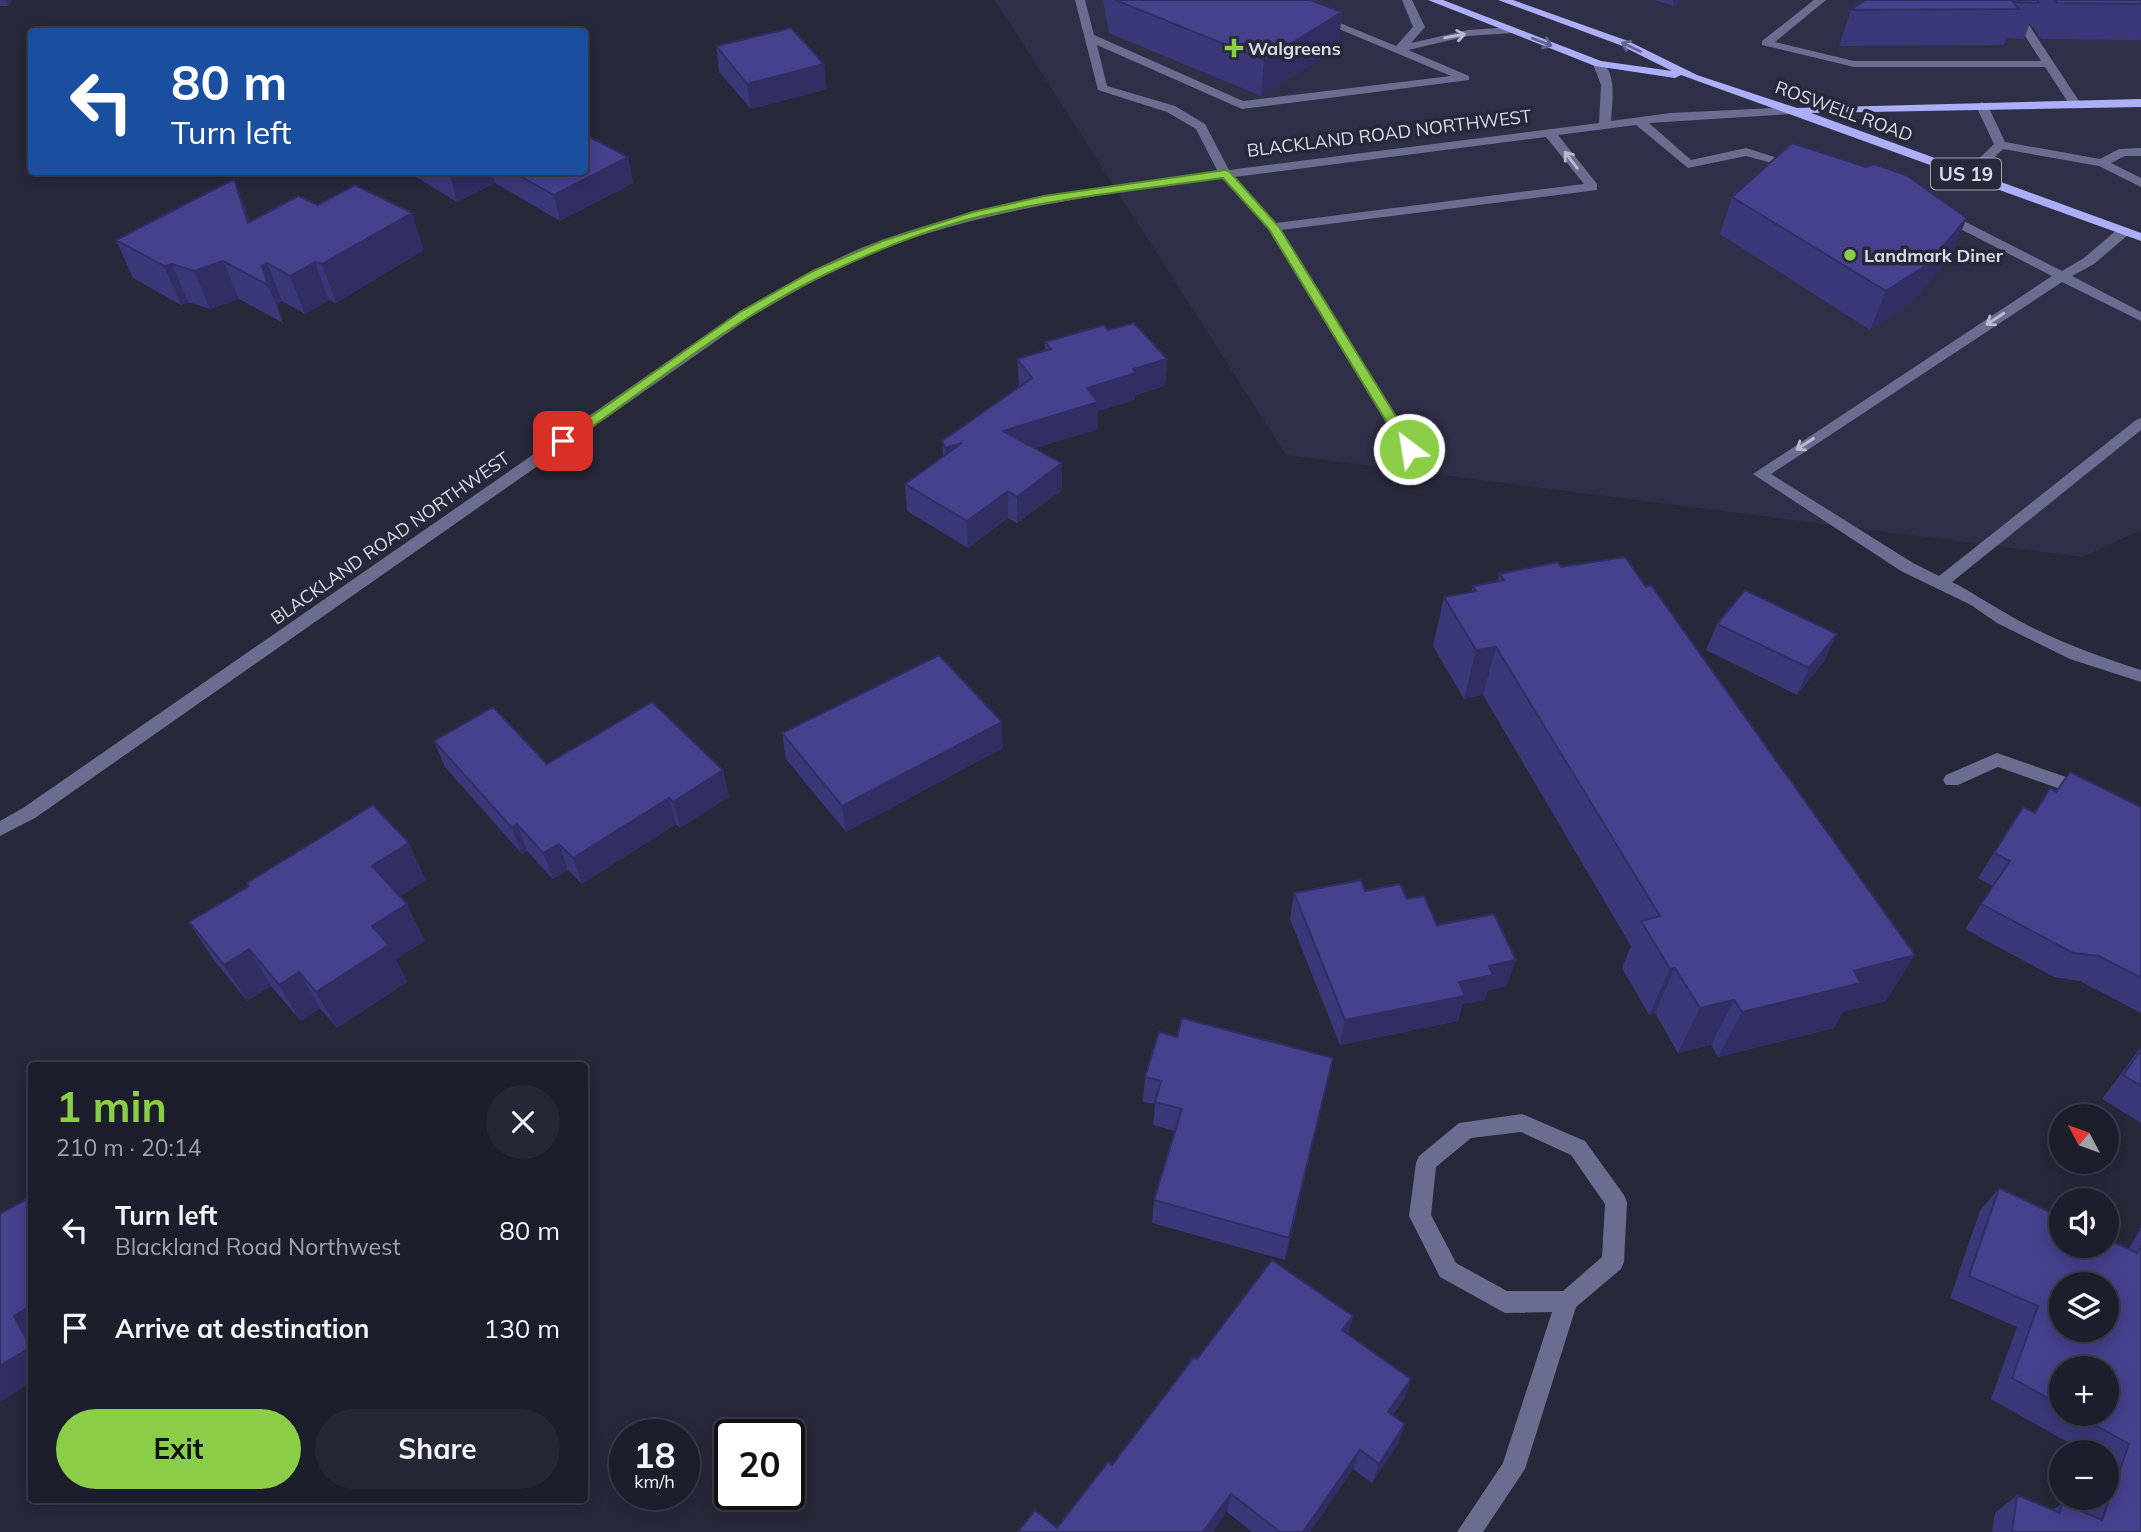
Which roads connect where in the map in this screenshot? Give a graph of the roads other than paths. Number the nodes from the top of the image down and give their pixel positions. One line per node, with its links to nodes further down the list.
1 (1080, 0): 9 (street)
2 (1275, 0): 10 (street)
3 (1407, 0): 10 (street)
4 (1433, 0): 8 (main road, ROSWELL ROAD / US 19)
5 (1503, 0): 13 (main road, ROSWELL ROAD / US 19, one-way to 5)
6 (1821, 0): 12 (street)
7 (2001, 0): 12 (street)
8 (1512, 30): 10 (street, one-way to 8); 11 (main road, ROSWELL ROAD / US 19, one-way to 11)
9 (1091, 38): 10 (street); 25 (street)
10 (1399, 49)
11 (1599, 64): 13 (main road, ROSWELL ROAD / US 19); 19 (street)
12 (2049, 64): 15 (street)
13 (1693, 77): 17 (main road, ROSWELL ROAD / US 19)
14 (2141, 103): 15 (main road)
15 (2075, 104): 16 (main road)
16 (1982, 106): 17 (main road); 21 (street)
17 (1791, 110): 18 (street, BLACKLAND ROAD NORTHWEST); 26 (main road, ROSWELL ROAD / US 19)
18 (1639, 121): 19 (street, BLACKLAND ROAD NORTHWEST); 24 (street)
19 (1605, 125): 20 (street, BLACKLAND ROAD NORTHWEST)
20 (1549, 132): 25 (street, BLACKLAND ROAD NORTHWEST); 29 (street, one-way to 20)
21 (2000, 145): 23 (street); 26 (street)
22 (2141, 152): 23 (street)
23 (2102, 163): 27 (street)
24 (1809, 168)
25 (1225, 174): 29 (street); 40 (street, BLACKLAND ROAD NORTHWEST)
26 (1969, 175): 30 (main road, ROSWELL ROAD / US 19)
27 (2141, 183)
28 (1935, 212): 32 (street)
29 (1273, 227): 35 (street)
30 (2123, 231): 31 (main road, ROSWELL ROAD / US 19); 32 (street)
31 (2141, 237)
32 (2057, 279): 33 (street); 36 (street, one-way to 36)
33 (2141, 317)
34 (2141, 423): 36 (street)
35 (1409, 449)
36 (1940, 583): 37 (street)
37 (2141, 676)
38 (1952, 780): 39 (street)
39 (2095, 794)
40 (0, 829)
41 (1567, 1301): 41 (street); 42 (street)
42 (1469, 1532)

